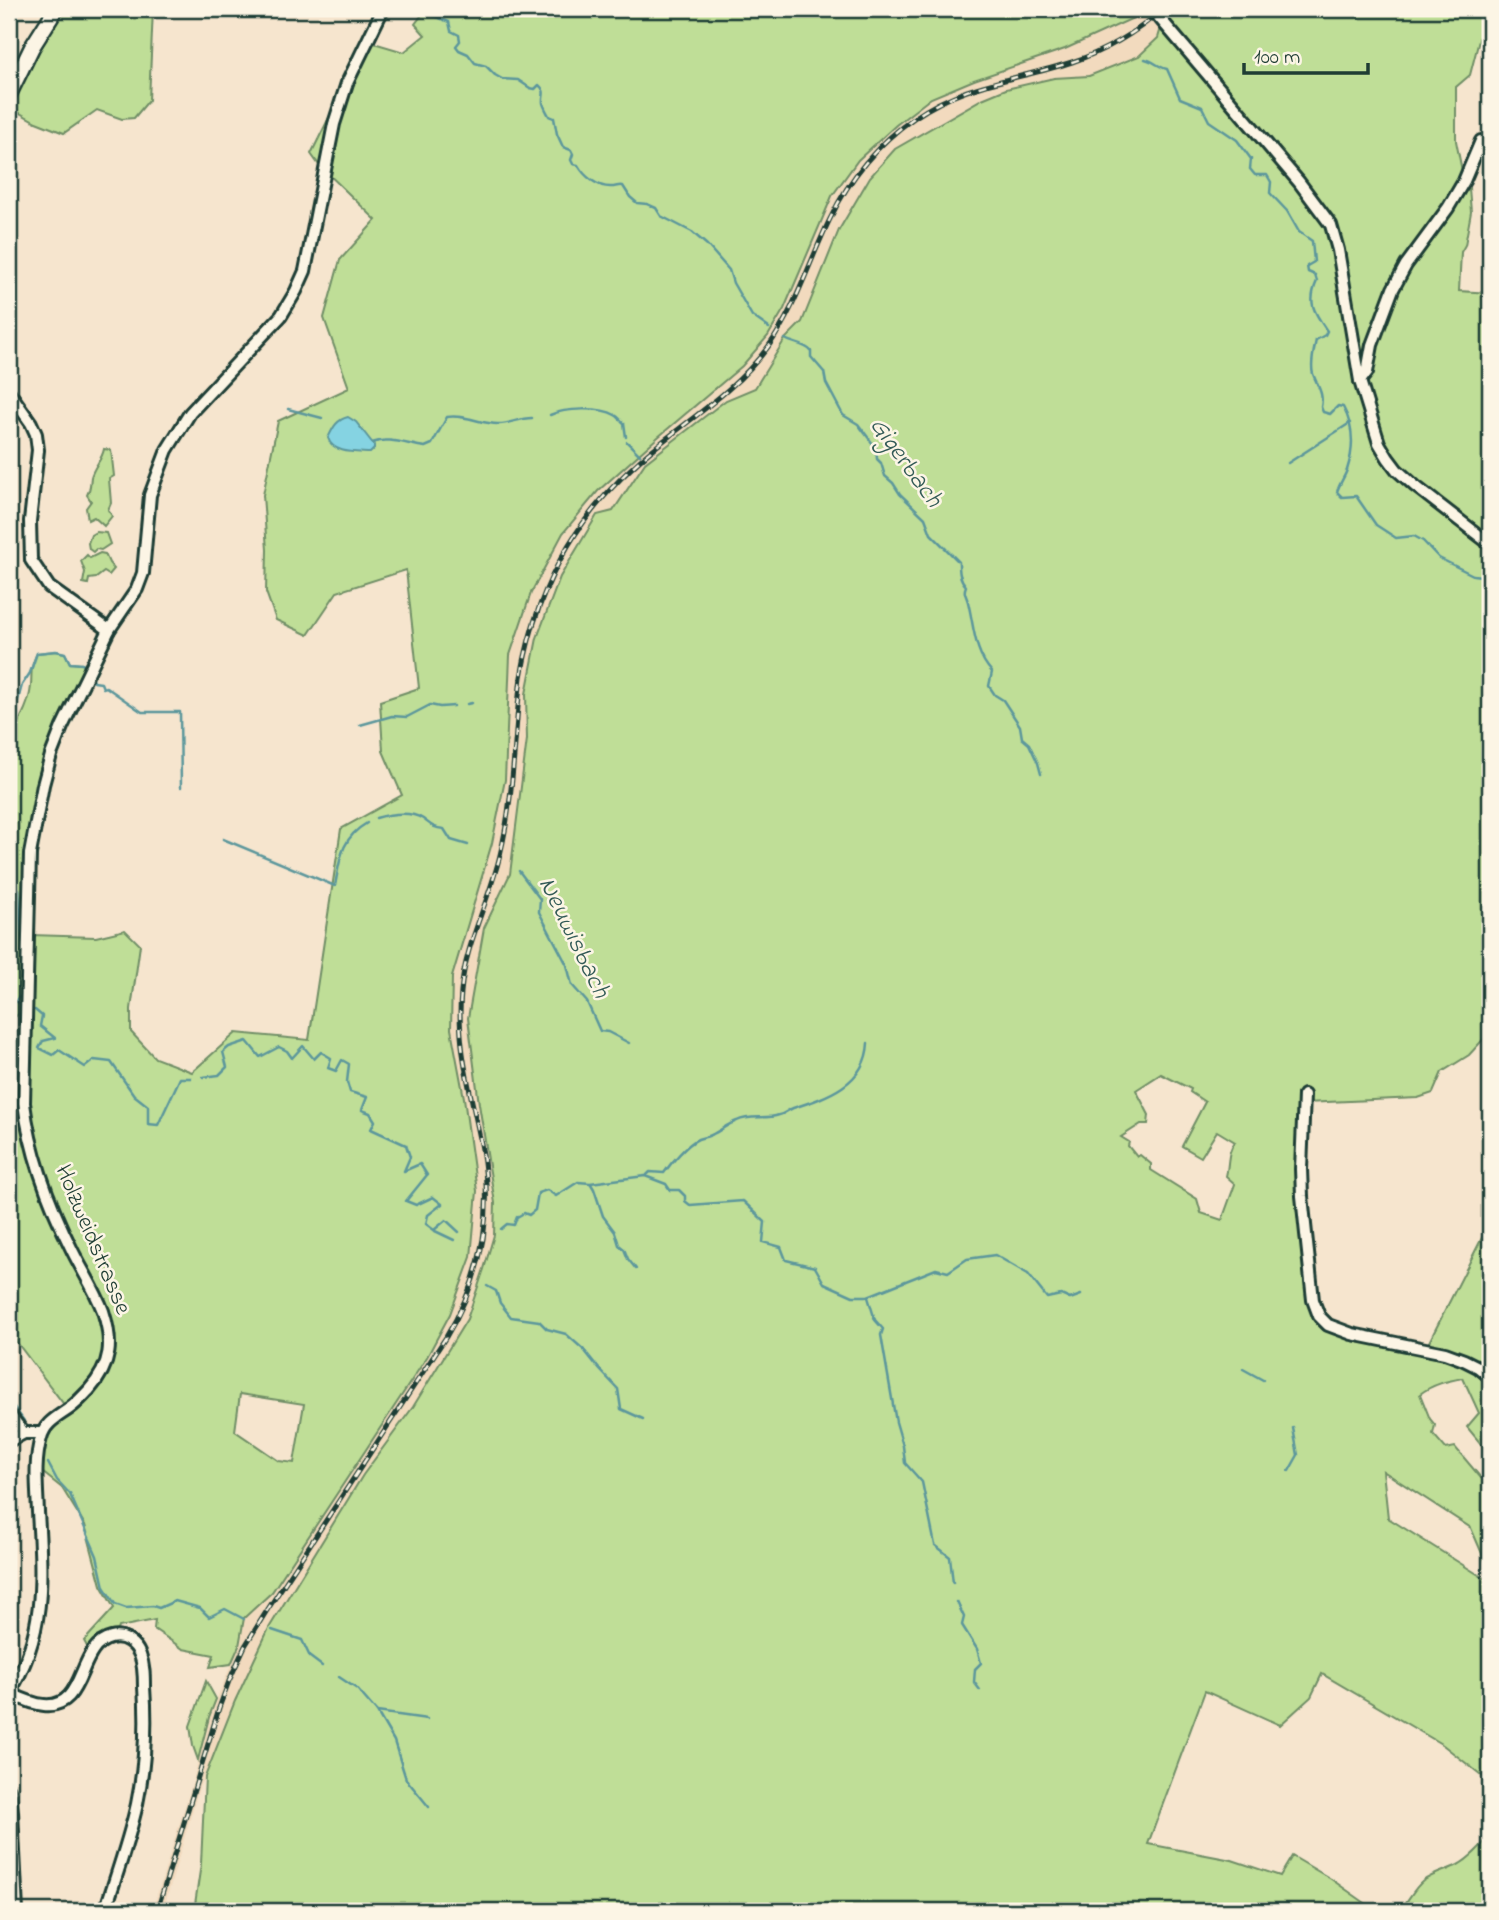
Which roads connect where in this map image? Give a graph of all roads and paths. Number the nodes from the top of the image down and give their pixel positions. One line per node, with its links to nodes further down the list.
1 (56, 9): 4 (main road)
2 (383, 9): 9 (street, Holzweidstrasse)
3 (1152, 9): 6 (street)
4 (9, 94)
5 (1481, 141): 6 (street)
6 (1360, 381): 8 (street)
7 (9, 392): 9 (street)
8 (1490, 544)
9 (109, 631): 14 (street, Holzweidstrasse)
10 (1304, 1095): 11 (street)
11 (1490, 1377)
12 (9, 1414): 13 (street)
13 (24, 1433): 14 (street); 15 (street)
14 (42, 1433): 16 (street)
15 (9, 1441)
16 (9, 1693): 20 (street)
17 (9, 1789): 18 (street)
18 (10, 1813): 19 (street)
19 (18, 1911)
20 (105, 1911)

